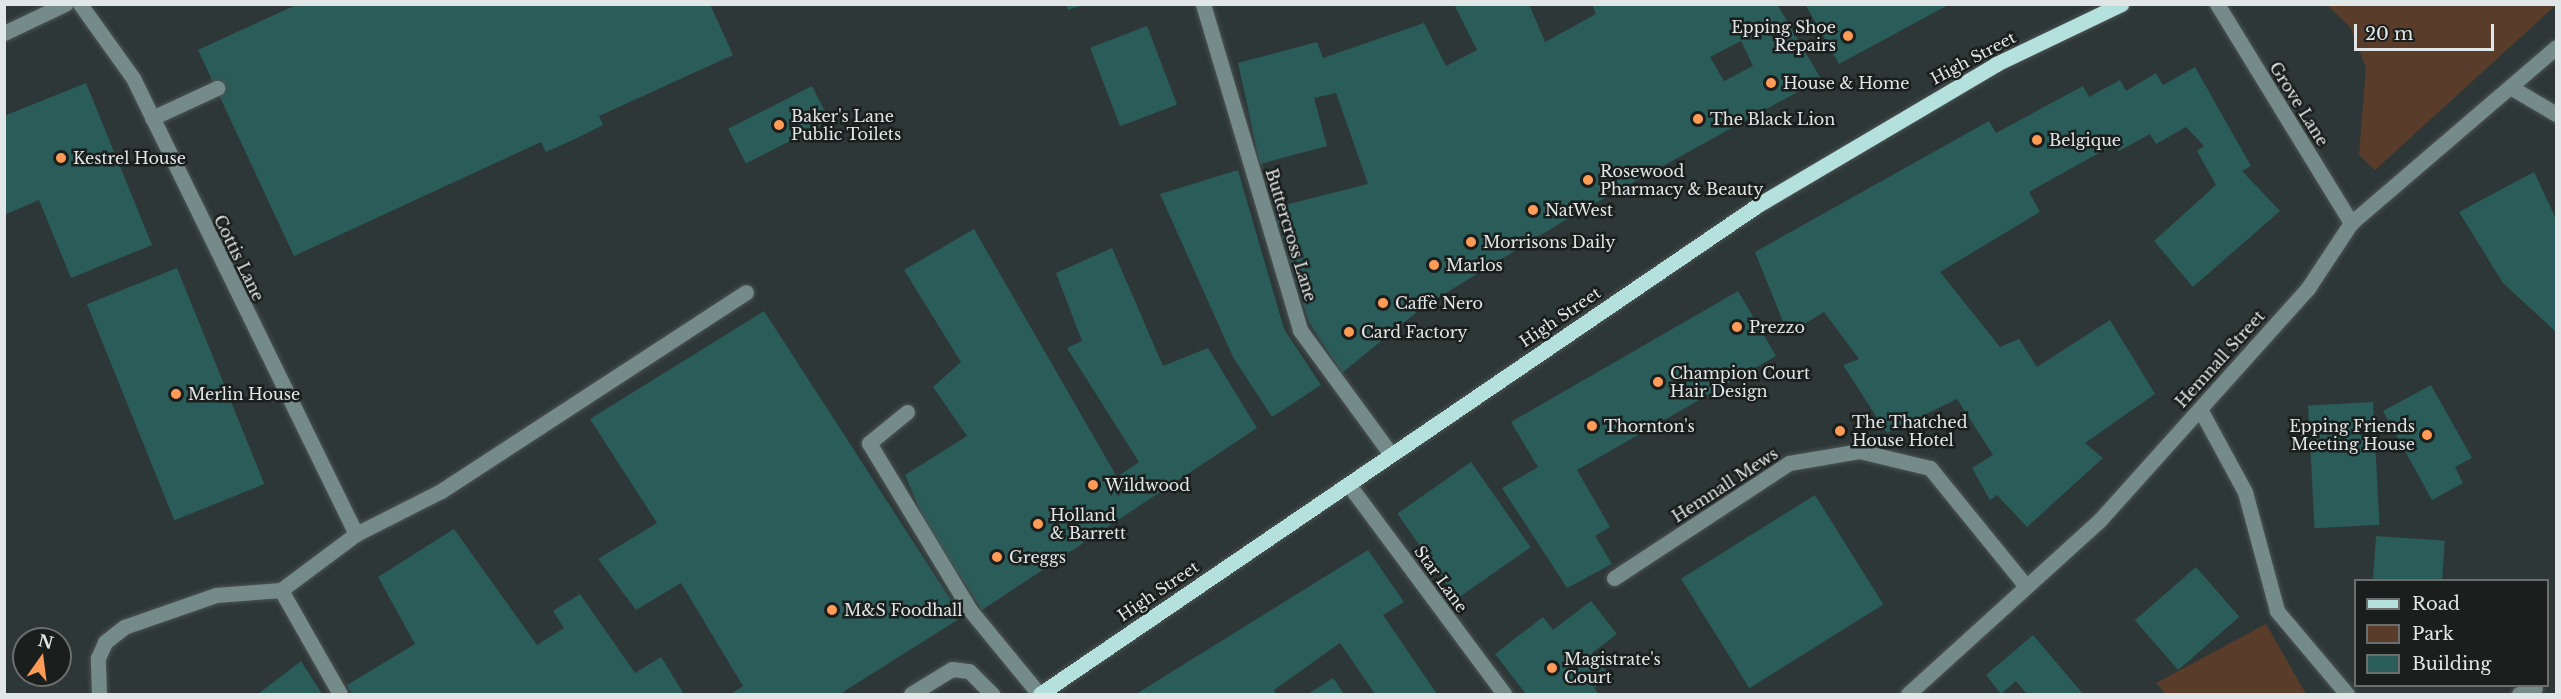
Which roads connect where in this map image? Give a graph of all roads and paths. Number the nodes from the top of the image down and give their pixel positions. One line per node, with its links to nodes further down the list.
1 (65, 4): 6 (street)
2 (80, 4): 11 (street, Cottis Lane)
3 (1203, 4): 16 (street, Buttercross Lane)
4 (2121, 4): 16 (main road, High Street)
5 (2217, 4): 12 (street, Grove Lane)
6 (4, 33)
7 (2556, 47): 9 (street, Hemnall Street)
8 (217, 88): 11 (street)
9 (2512, 88): 10 (street); 12 (street, Hemnall Street)
10 (2556, 114)
11 (152, 118): 18 (street, Cottis Lane)
12 (2351, 223): 14 (street, Hemnall Street)
13 (746, 292): 18 (street)
14 (2200, 409): 20 (street, Hemnall Street); 30 (street)
15 (907, 412): 27 (street)
16 (1390, 453): 17 (main road, High Street)
17 (1349, 484): 27 (main road, High Street); 28 (street, Star Lane)
18 (356, 534): 21 (street)
19 (1614, 578): 20 (street, Hemnall Mews)
20 (2025, 585): 29 (street, Hemnall Street)
21 (281, 590): 23 (street); 24 (street)
22 (2535, 688): 31 (street)
23 (99, 694)
24 (340, 694)
25 (911, 694): 26 (street)
26 (992, 694)
27 (1040, 694)
28 (1504, 694)
29 (1908, 694)
30 (2347, 694)
31 (2519, 694)

